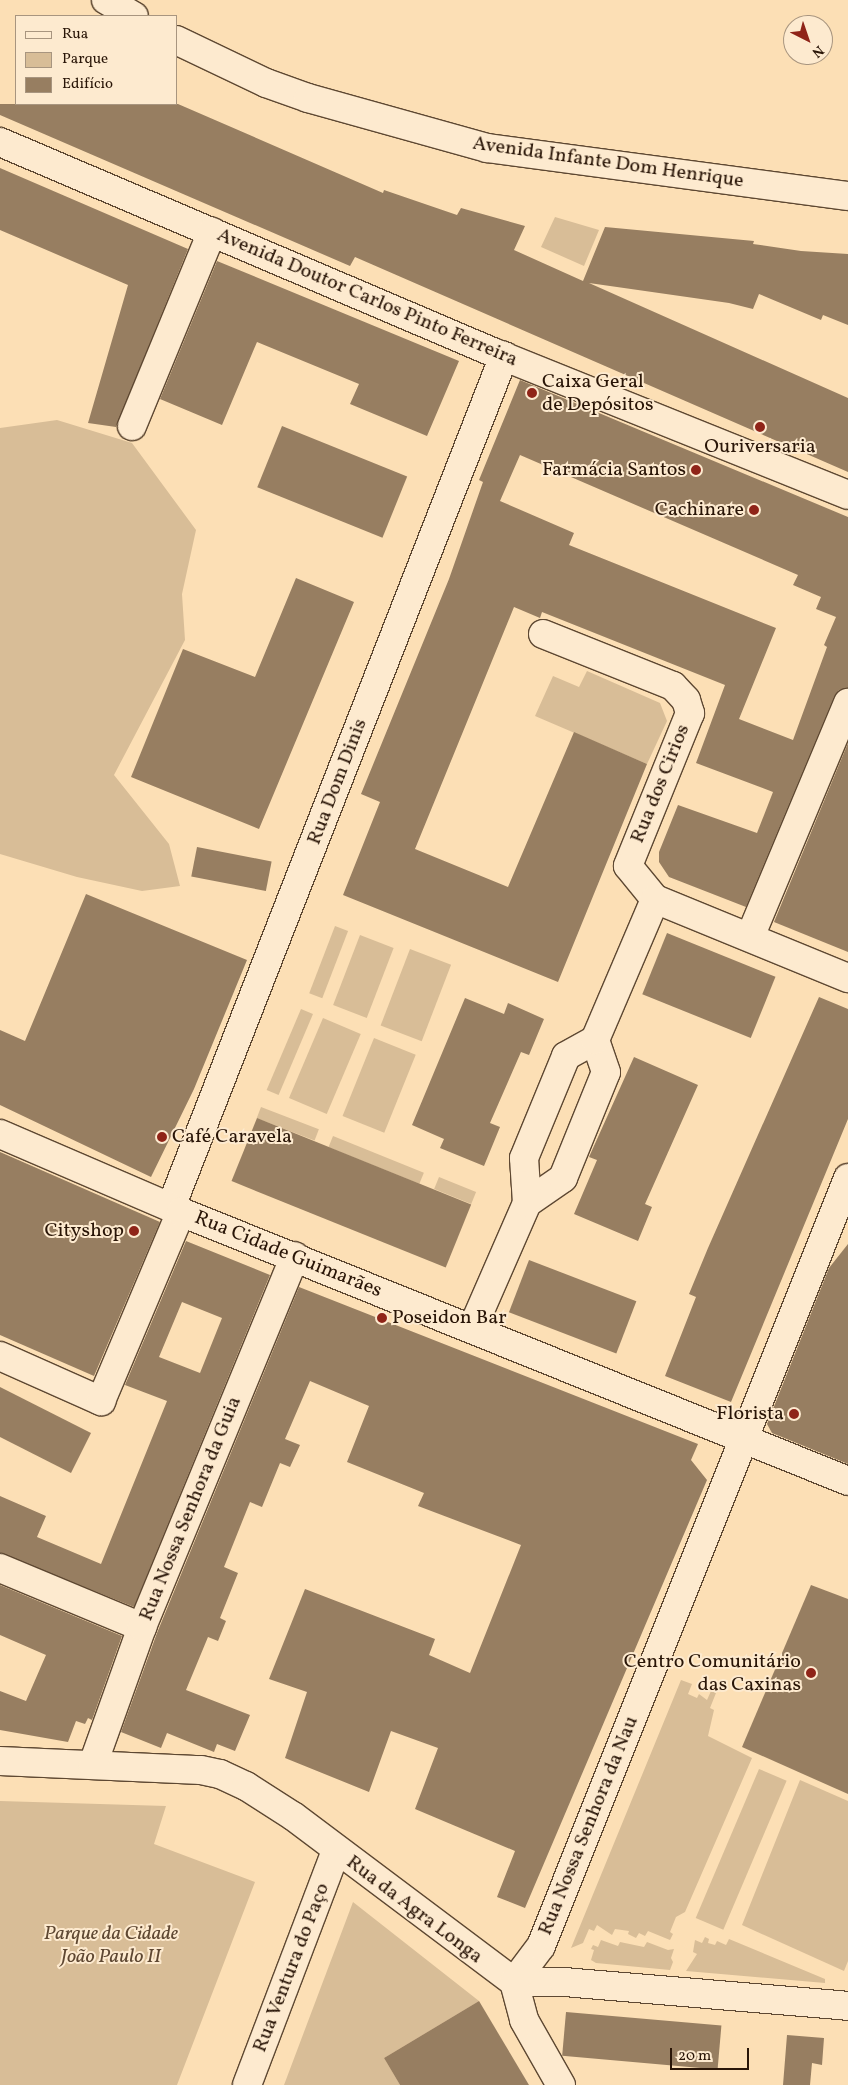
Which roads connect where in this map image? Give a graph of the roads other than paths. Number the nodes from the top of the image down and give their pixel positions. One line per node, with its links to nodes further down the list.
1 (106, 0): 2 (street)
2 (132, 15)
3 (178, 41): 5 (street, Avenida Infante Dom Henrique)
4 (0, 142): 6 (street, Avenida Doutor Carlos Pinto Ferreira)
5 (848, 196)
6 (212, 232): 7 (street, Avenida Doutor Carlos Pinto Ferreira); 8 (street)
7 (504, 356): 9 (street, Avenida Doutor Carlos Pinto Ferreira); 19 (street, Rua Dom Dinis)
8 (132, 426)
9 (848, 495)
10 (543, 634): 12 (street, Rua dos Cirios)
11 (848, 703): 13 (street)
12 (655, 899): 13 (street); 15 (street)
13 (750, 936): 14 (street)
14 (848, 978)
15 (595, 1040): 18 (street); 18 (street)
16 (0, 1134): 19 (street, Rua Cidade Guimarães)
17 (848, 1178): 20 (street, Rua Nossa Senhora da Nau)
18 (527, 1203): 22 (street)
19 (176, 1210): 21 (street, Rua Cidade Guimarães); 23 (street, Rua Dom Dinis)
20 (839, 1224): 24 (street, Rua Nossa Senhora da Nau)
21 (295, 1256): 22 (street, Rua Cidade Guimarães); 27 (street, Rua Nossa Senhora da Guia)
22 (472, 1329): 24 (street, Rua Cidade Guimarães)
23 (0, 1356)
24 (744, 1441): 25 (street, Rua Cidade Guimarães); 31 (street, Rua Nossa Senhora da Nau)
25 (848, 1481)
26 (0, 1568): 27 (street)
27 (142, 1627): 29 (street, Rua Nossa Senhora da Guia)
28 (0, 1761): 29 (street, Rua da Agra Longa)
29 (93, 1764): 30 (street, Rua da Agra Longa)
30 (336, 1851): 31 (street, Rua da Agra Longa); 33 (street, Rua Ventura do Paço)
31 (514, 1982): 32 (street); 34 (street)
32 (848, 2006)
33 (247, 2085)
34 (561, 2085)

